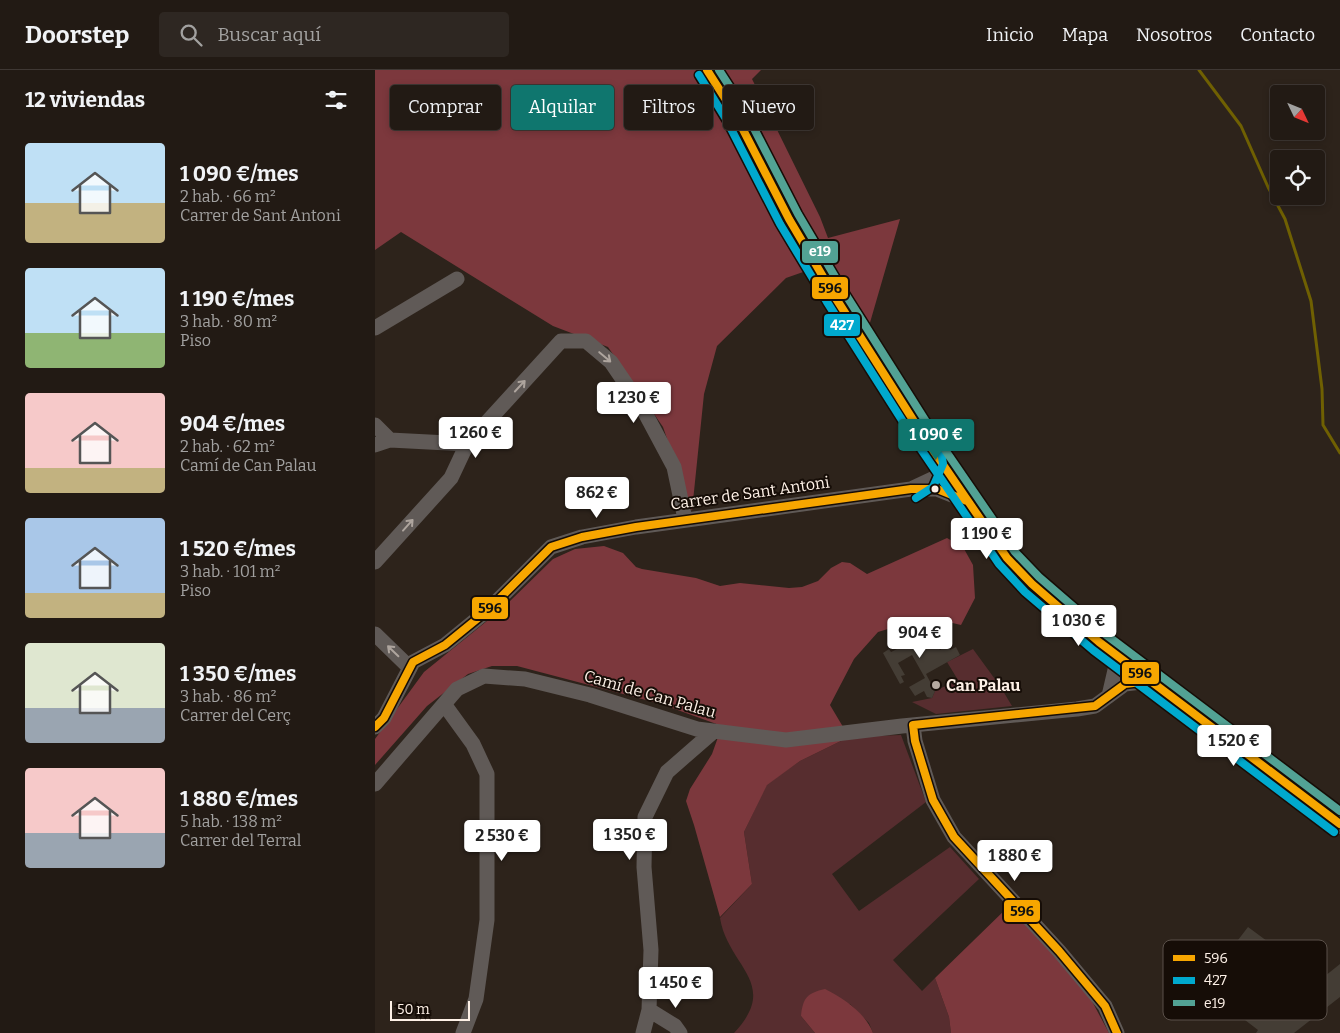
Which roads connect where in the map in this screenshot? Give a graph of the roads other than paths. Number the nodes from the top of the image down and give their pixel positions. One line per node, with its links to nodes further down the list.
1 (707, 70): 8 (main road)
2 (457, 279): 3 (street)
3 (375, 328)
4 (375, 425): 5 (street)
5 (390, 440): 6 (street); 7 (street)
6 (467, 444): 9 (street, one-way to 9); 10 (street, one-way to 6)
7 (375, 445)
8 (937, 481): 9 (street, Carrer de Sant Antoni); 12 (main road)
9 (685, 520): 13 (street, Carrer de Sant Antoni)
10 (375, 562)
11 (375, 634): 13 (street, one-way to 11)
12 (1119, 657): 14 (main road); 15 (street)
13 (410, 668): 18 (street, Carrer de Sant Antoni)
14 (1149, 681): 15 (street, Camí de Can Palau); 21 (main road)
15 (1109, 696): 17 (street, Camí de Can Palau)
16 (444, 704): 19 (street, Camí de Can Palau); 20 (street, Camí de Can Palau); 23 (street)
17 (913, 725): 19 (street, Camí de Can Palau); 26 (street)
18 (375, 727)
19 (714, 731): 22 (street)
20 (375, 784)
21 (1340, 824)
22 (649, 1010): 24 (street); 25 (street)
23 (463, 1033)
24 (643, 1033)
25 (681, 1033)
26 (1117, 1033)

